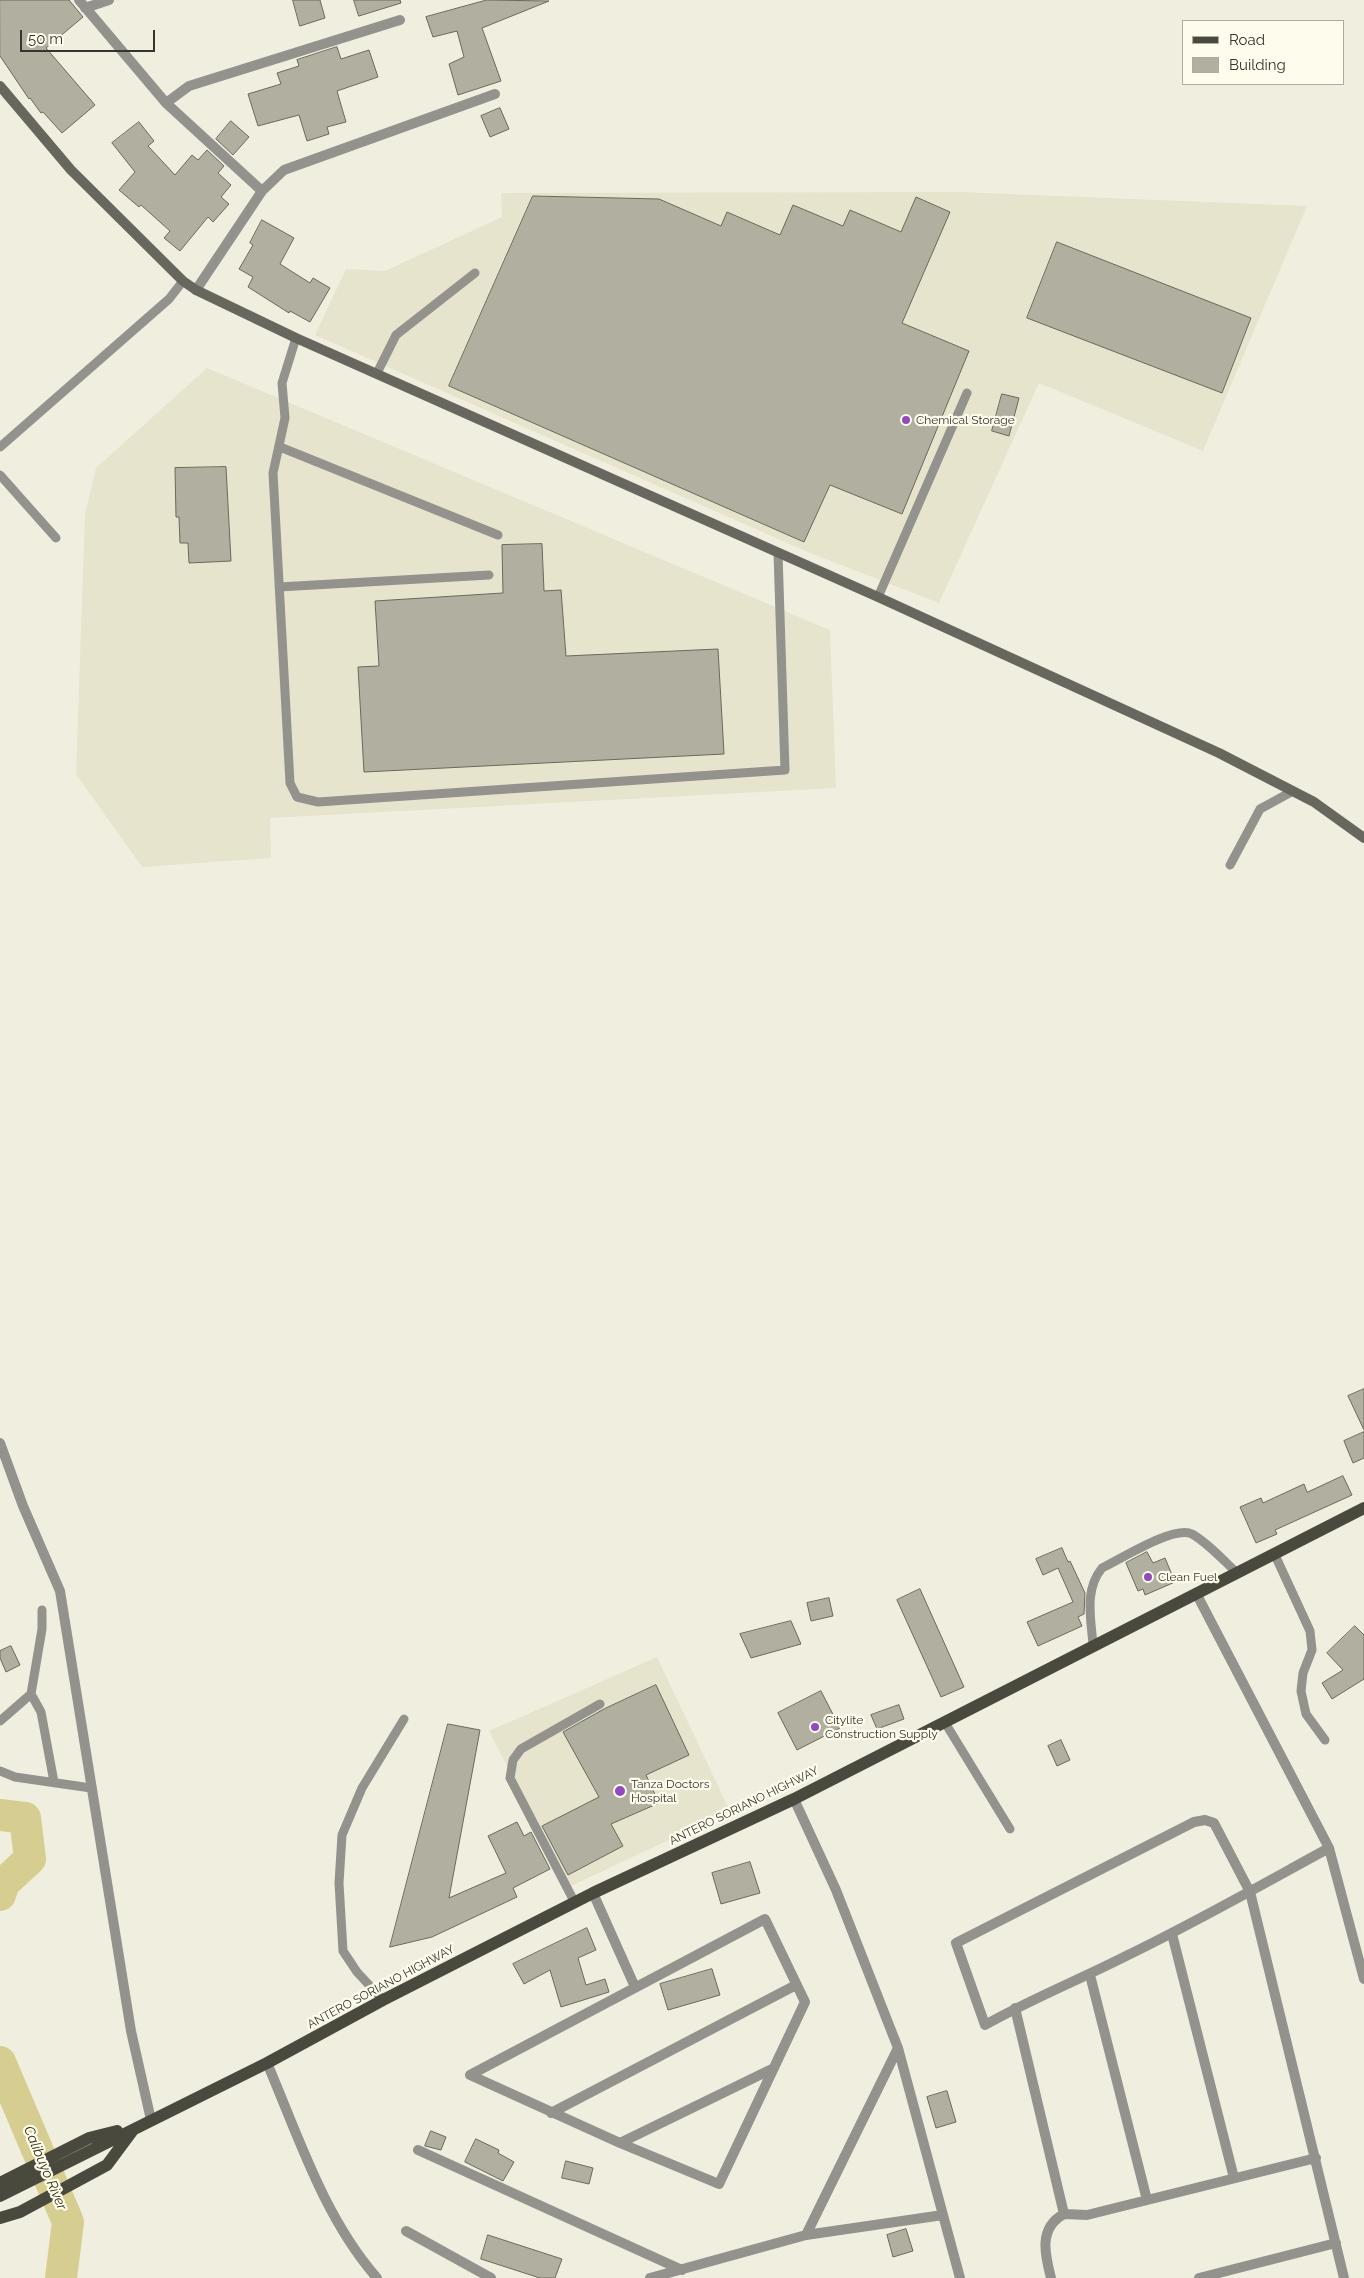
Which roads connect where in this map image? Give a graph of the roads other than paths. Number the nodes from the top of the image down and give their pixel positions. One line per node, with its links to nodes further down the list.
1 (109, 0): 2 (street)
2 (82, 4): 6 (street)
3 (400, 20): 6 (street)
4 (0, 86): 9 (street)
5 (495, 94): 7 (street)
6 (166, 103): 7 (street)
7 (262, 191): 10 (street)
8 (475, 273): 12 (lane)
9 (183, 281): 10 (street); 14 (lane)
10 (196, 290): 11 (street)
11 (296, 338): 12 (street); 15 (lane)
12 (377, 374): 19 (street)
13 (967, 393): 22 (lane)
14 (0, 447)
15 (280, 447): 17 (lane); 21 (lane)
16 (0, 475): 18 (lane)
17 (498, 535)
18 (56, 538)
19 (778, 553): 21 (lane); 22 (street)
20 (489, 575): 21 (lane)
21 (279, 588)
22 (878, 597): 23 (street)
23 (1293, 791): 24 (street); 25 (lane)
24 (1364, 838)
25 (1230, 864)
26 (0, 1443): 41 (street)
27 (1364, 1508): 28 (main road, ANTERO SORIANO HIGHWAY)
28 (1274, 1553): 29 (main road, ANTERO SORIANO HIGHWAY); 38 (lane)
29 (1236, 1572): 30 (main road, ANTERO SORIANO HIGHWAY); 32 (lane)
30 (1196, 1593): 32 (main road, ANTERO SORIANO HIGHWAY); 44 (street)
31 (42, 1610): 33 (lane)
32 (1093, 1645): 37 (main road, ANTERO SORIANO HIGHWAY)
33 (31, 1694): 36 (lane); 40 (lane)
34 (600, 1704): 47 (lane)
35 (404, 1719): 53 (lane)
36 (0, 1721)
37 (944, 1721): 42 (main road, ANTERO SORIANO HIGHWAY); 43 (lane)
38 (1324, 1740)
39 (0, 1771): 40 (lane)
40 (54, 1782): 41 (lane)
41 (91, 1788): 59 (street)
42 (794, 1799): 46 (main road, ANTERO SORIANO HIGHWAY); 55 (street)
43 (1010, 1829)
44 (1329, 1848): 45 (street); 50 (street)
45 (1250, 1892): 48 (street); 54 (street); 64 (street)
46 (593, 1894): 47 (main road, ANTERO SORIANO HIGHWAY); 52 (street)
47 (575, 1902): 53 (main road, ANTERO SORIANO HIGHWAY)
48 (1172, 1934): 49 (street); 65 (street)
49 (1090, 1974): 54 (street); 68 (street)
50 (1364, 1980)
51 (796, 1984): 52 (street); 57 (street); 58 (street)
52 (635, 1987): 58 (street)
53 (383, 2000): 56 (main road, ANTERO SORIANO HIGHWAY)
54 (1015, 2008): 69 (street)
55 (898, 2048): 70 (street); 73 (street)
56 (267, 2063): 59 (main road, ANTERO SORIANO HIGHWAY); 76 (street)
57 (774, 2068): 62 (street); 62 (street)
58 (551, 2112): 62 (street)
59 (151, 2120): 60 (main road, ANTERO SORIANO HIGHWAY)
60 (134, 2128): 61 (main road, ANTERO SORIANO HIGHWAY); 71 (main road, ANTERO SORIANO HIGHWAY)
61 (92, 2143): 66 (main road, ANTERO SORIANO HIGHWAY); 67 (main road, ANTERO SORIANO HIGHWAY)
62 (620, 2143)
63 (418, 2150): 75 (street)
64 (1316, 2158): 65 (street); 74 (street)
65 (1234, 2178): 68 (street)
66 (0, 2183)
67 (0, 2196)
68 (1147, 2200): 69 (street)
69 (1064, 2214): 80 (street)
70 (943, 2215): 73 (street); 79 (street)
71 (0, 2218)
72 (406, 2231): 77 (street)
73 (806, 2235): 75 (street)
74 (1336, 2243): 81 (street); 82 (street)
75 (682, 2270): 78 (street)
76 (377, 2278)
77 (491, 2278)
78 (650, 2278)
79 (960, 2278)
80 (1052, 2278)
81 (1200, 2278)
82 (1344, 2278)

